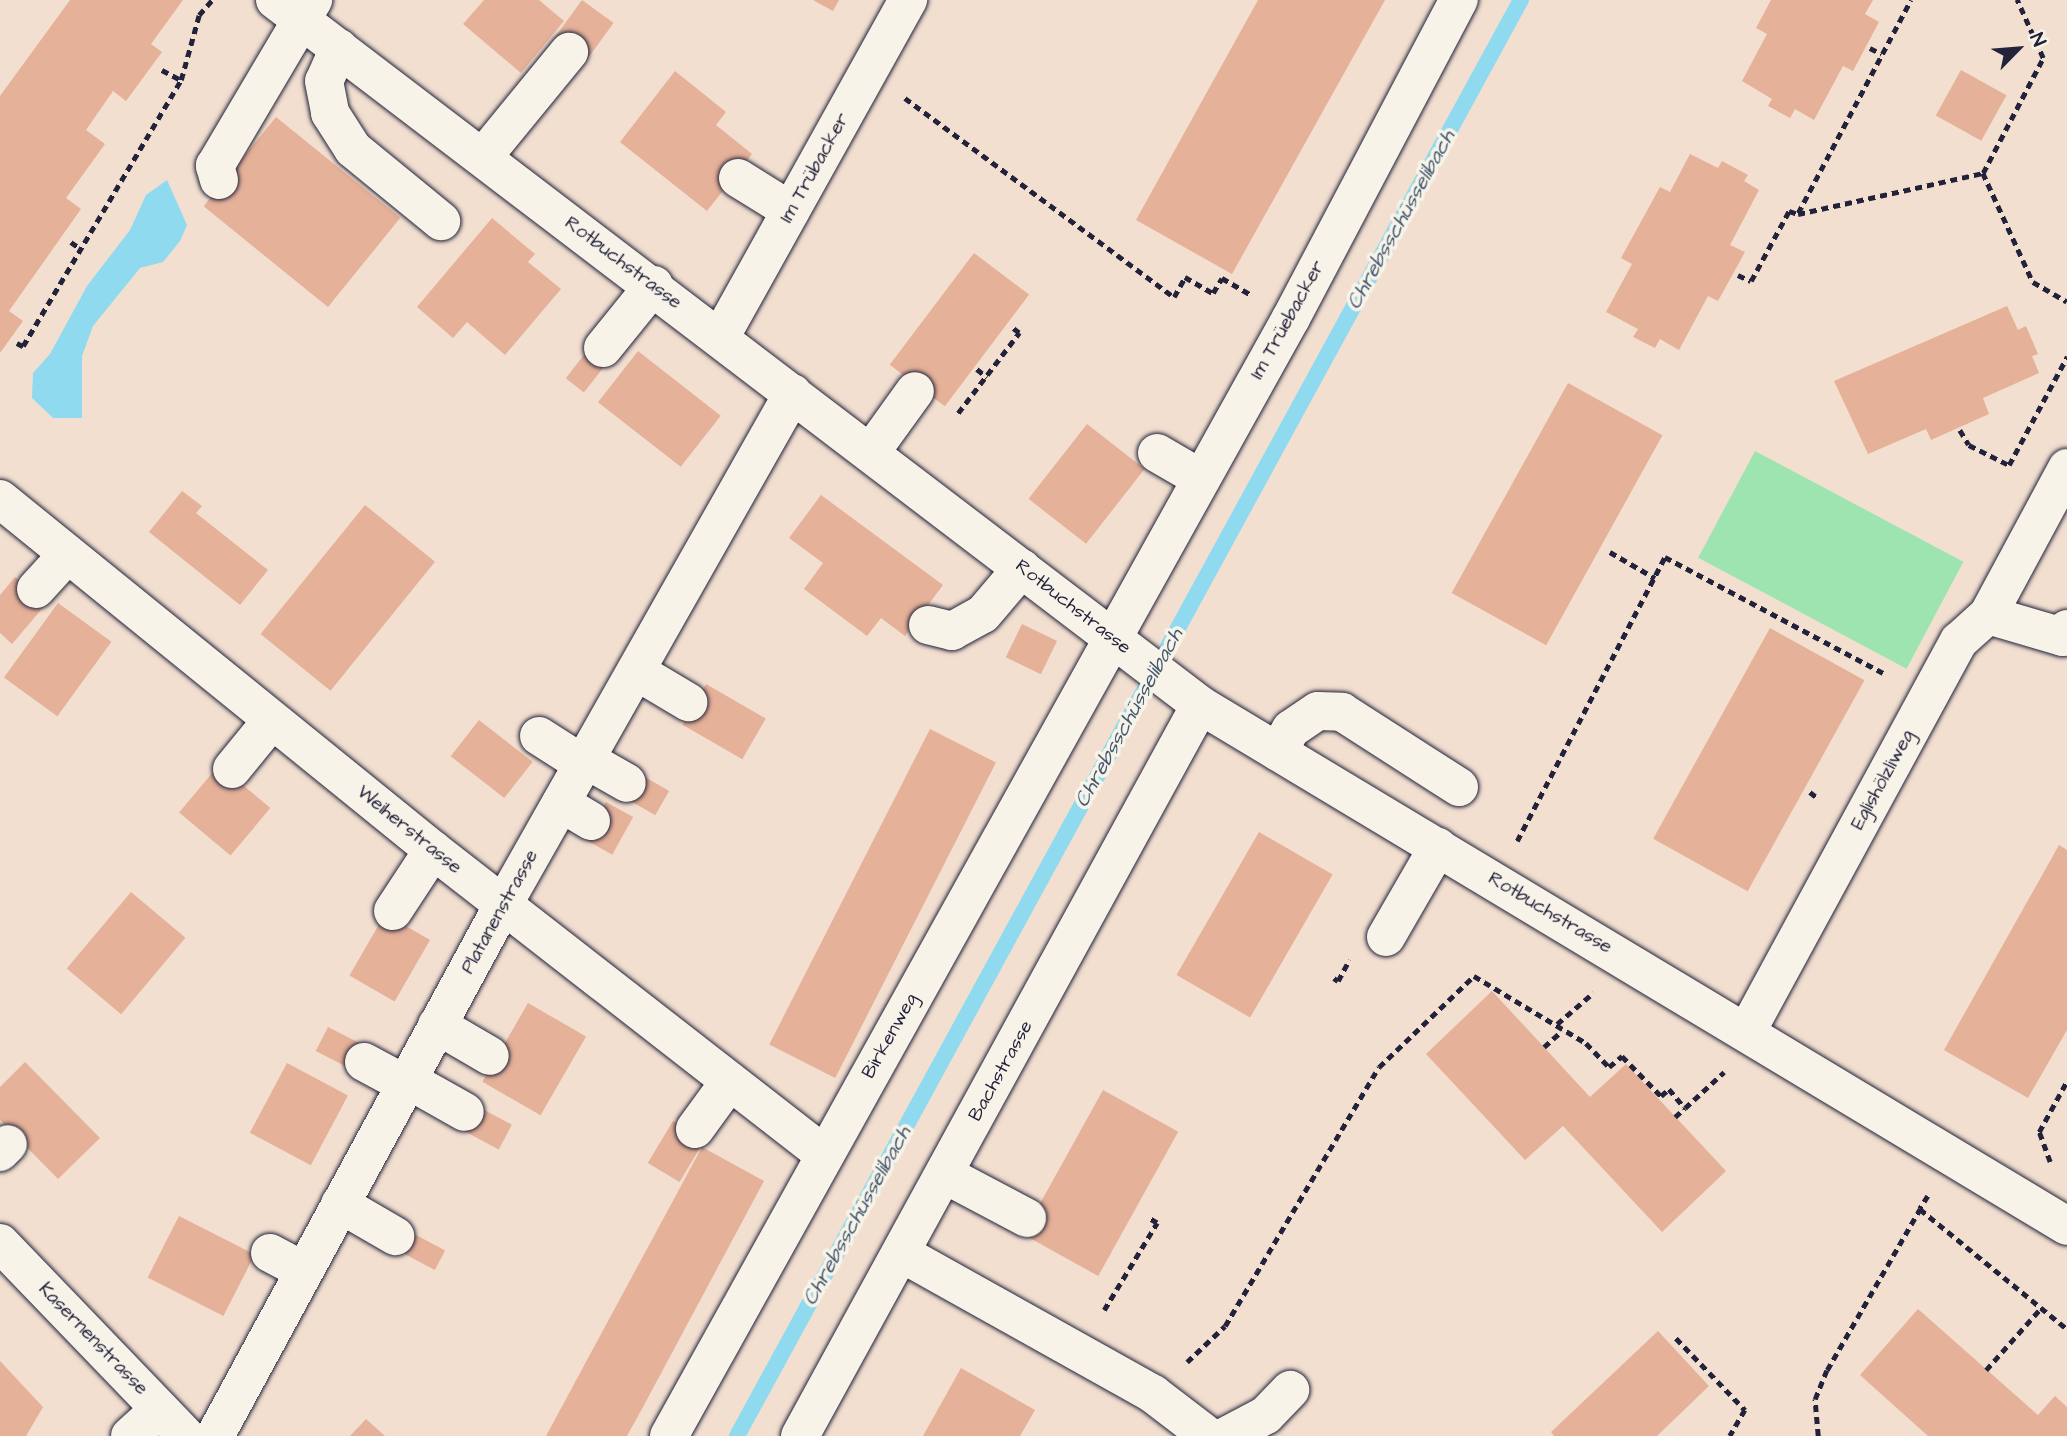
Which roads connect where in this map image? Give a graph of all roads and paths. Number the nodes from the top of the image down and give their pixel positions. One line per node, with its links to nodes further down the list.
1 (212, 0): 12 (path)
2 (1459, 0): 26 (street, Im Trüebacker)
3 (1911, 0): 10 (path)
4 (2017, 0): 15 (path)
5 (905, 1): 18 (street, Im Trübacker)
6 (296, 6): 7 (street, Rotbuchstrasse); 17 (street)
7 (339, 48): 14 (street, Rotbuchstrasse); 20 (street)
8 (1870, 48): 10 (path)
9 (569, 52): 14 (street)
10 (1882, 54): 19 (path)
11 (162, 70): 12 (path)
12 (181, 80): 22 (path)
13 (896, 91): 26 (path)
14 (483, 157): 24 (street, Rotbuchstrasse)
15 (1983, 173): 19 (path); 25 (path)
16 (738, 178): 18 (street)
17 (219, 180)
18 (790, 211): 28 (street, Im Trübacker)
19 (1798, 214): 23 (path)
20 (441, 221)
21 (71, 243): 22 (path)
22 (81, 249): 29 (path)
23 (1738, 275)
24 (654, 285): 28 (street, Rotbuchstrasse); 30 (street)
25 (2067, 302)
26 (1291, 318): 41 (street, Im Trüebacker)
27 (1010, 326): 33 (path)
28 (721, 336): 35 (street, Rotbuchstrasse)
29 (17, 342)
30 (603, 348)
31 (2067, 356): 37 (path)
32 (977, 369): 33 (path)
33 (987, 377): 36 (path)
34 (915, 391): 38 (street)
35 (793, 393): 38 (street, Rotbuchstrasse); 52 (street, Platanenstrasse)
36 (969, 399)
37 (1960, 430)
38 (871, 452): 45 (street, Rotbuchstrasse)
39 (1157, 453): 41 (street)
40 (2067, 468): 48 (street, Eglishölzliweg)
41 (1200, 478): 51 (street, Im Trüebacker)
42 (0, 499): 44 (street, Weiherstrasse)
43 (1610, 552): 46 (path)
44 (68, 554): 47 (street); 56 (street, Weiherstrasse)
45 (1023, 568): 49 (street); 51 (street, Rotbuchstrasse)
46 (1655, 578): 53 (path); 67 (path)
47 (36, 589)
48 (1988, 615): 50 (street); 77 (street, Eglishölzliweg)
49 (928, 625)
50 (2067, 629)
51 (1122, 644): 54 (street, Rotbuchstrasse); 89 (street, Birkenweg)
52 (636, 671): 55 (street); 59 (street, Platanenstrasse)
53 (1881, 686)
54 (1191, 697): 58 (street, Rotbuchstrasse); 92 (street, Bachstrasse)
55 (688, 702)
56 (272, 719): 60 (street); 69 (street, Weiherstrasse)
57 (539, 736): 59 (street)
58 (1279, 751): 63 (street); 68 (street, Rotbuchstrasse)
59 (584, 762): 61 (street); 70 (street, Platanenstrasse)
60 (232, 769)
61 (627, 783)
62 (1826, 786): 65 (path)
63 (1459, 787)
64 (1810, 792): 65 (path)
65 (1820, 797): 66 (path)
66 (1829, 803)
67 (1514, 846)
68 (1438, 847): 72 (street); 77 (street, Rotbuchstrasse)
69 (433, 850): 70 (street, Weiherstrasse); 71 (street)
70 (503, 905): 75 (street, Platanenstrasse); 82 (street, Weiherstrasse)
71 (393, 911)
72 (1386, 937)
73 (1597, 989): 74 (path)
74 (1557, 1024): 76 (path); 109 (path)
75 (438, 1025): 79 (street); 84 (street, Platanenstrasse)
76 (1562, 1031): 78 (path); 85 (path)
77 (1747, 1031): 90 (street, Rotbuchstrasse)
78 (1544, 1047)
79 (490, 1056)
80 (364, 1062): 84 (street)
81 (1728, 1068): 85 (path)
82 (730, 1081): 88 (street); 89 (street, Weiherstrasse)
83 (2067, 1081): 91 (path)
84 (406, 1082): 86 (street); 93 (street, Platanenstrasse)
85 (1685, 1108): 87 (path)
86 (465, 1112)
87 (1675, 1116)
88 (695, 1129)
89 (824, 1154): 114 (street, Birkenweg)
90 (1952, 1156): 94 (path); 97 (street, Rotbuchstrasse)
91 (2058, 1167)
92 (944, 1174): 95 (street); 101 (street, Bachstrasse)
93 (340, 1204): 98 (street); 102 (street, Platanenstrasse)
94 (1920, 1209): 104 (path); 118 (path)
95 (1027, 1218)
96 (1150, 1219): 103 (path)
97 (2067, 1226)
98 (395, 1236)
99 (0, 1242): 110 (street, Kasernenstrasse)
100 (270, 1253): 102 (street)
101 (901, 1253): 109 (street); 111 (street, Bachstrasse)
102 (304, 1271): 113 (street, Platanenstrasse)
103 (1095, 1306)
104 (2041, 1308): 105 (path); 107 (path)
105 (2067, 1329)
106 (1675, 1338): 117 (path)
107 (1986, 1370)
108 (1290, 1390): 116 (street)
109 (1153, 1394): 115 (street)
110 (173, 1423): 112 (street)
111 (801, 1435)
112 (130, 1436)
113 (215, 1436)
114 (669, 1436)
115 (1208, 1436)
116 (1226, 1436)
117 (1730, 1436)
118 (1818, 1436)

